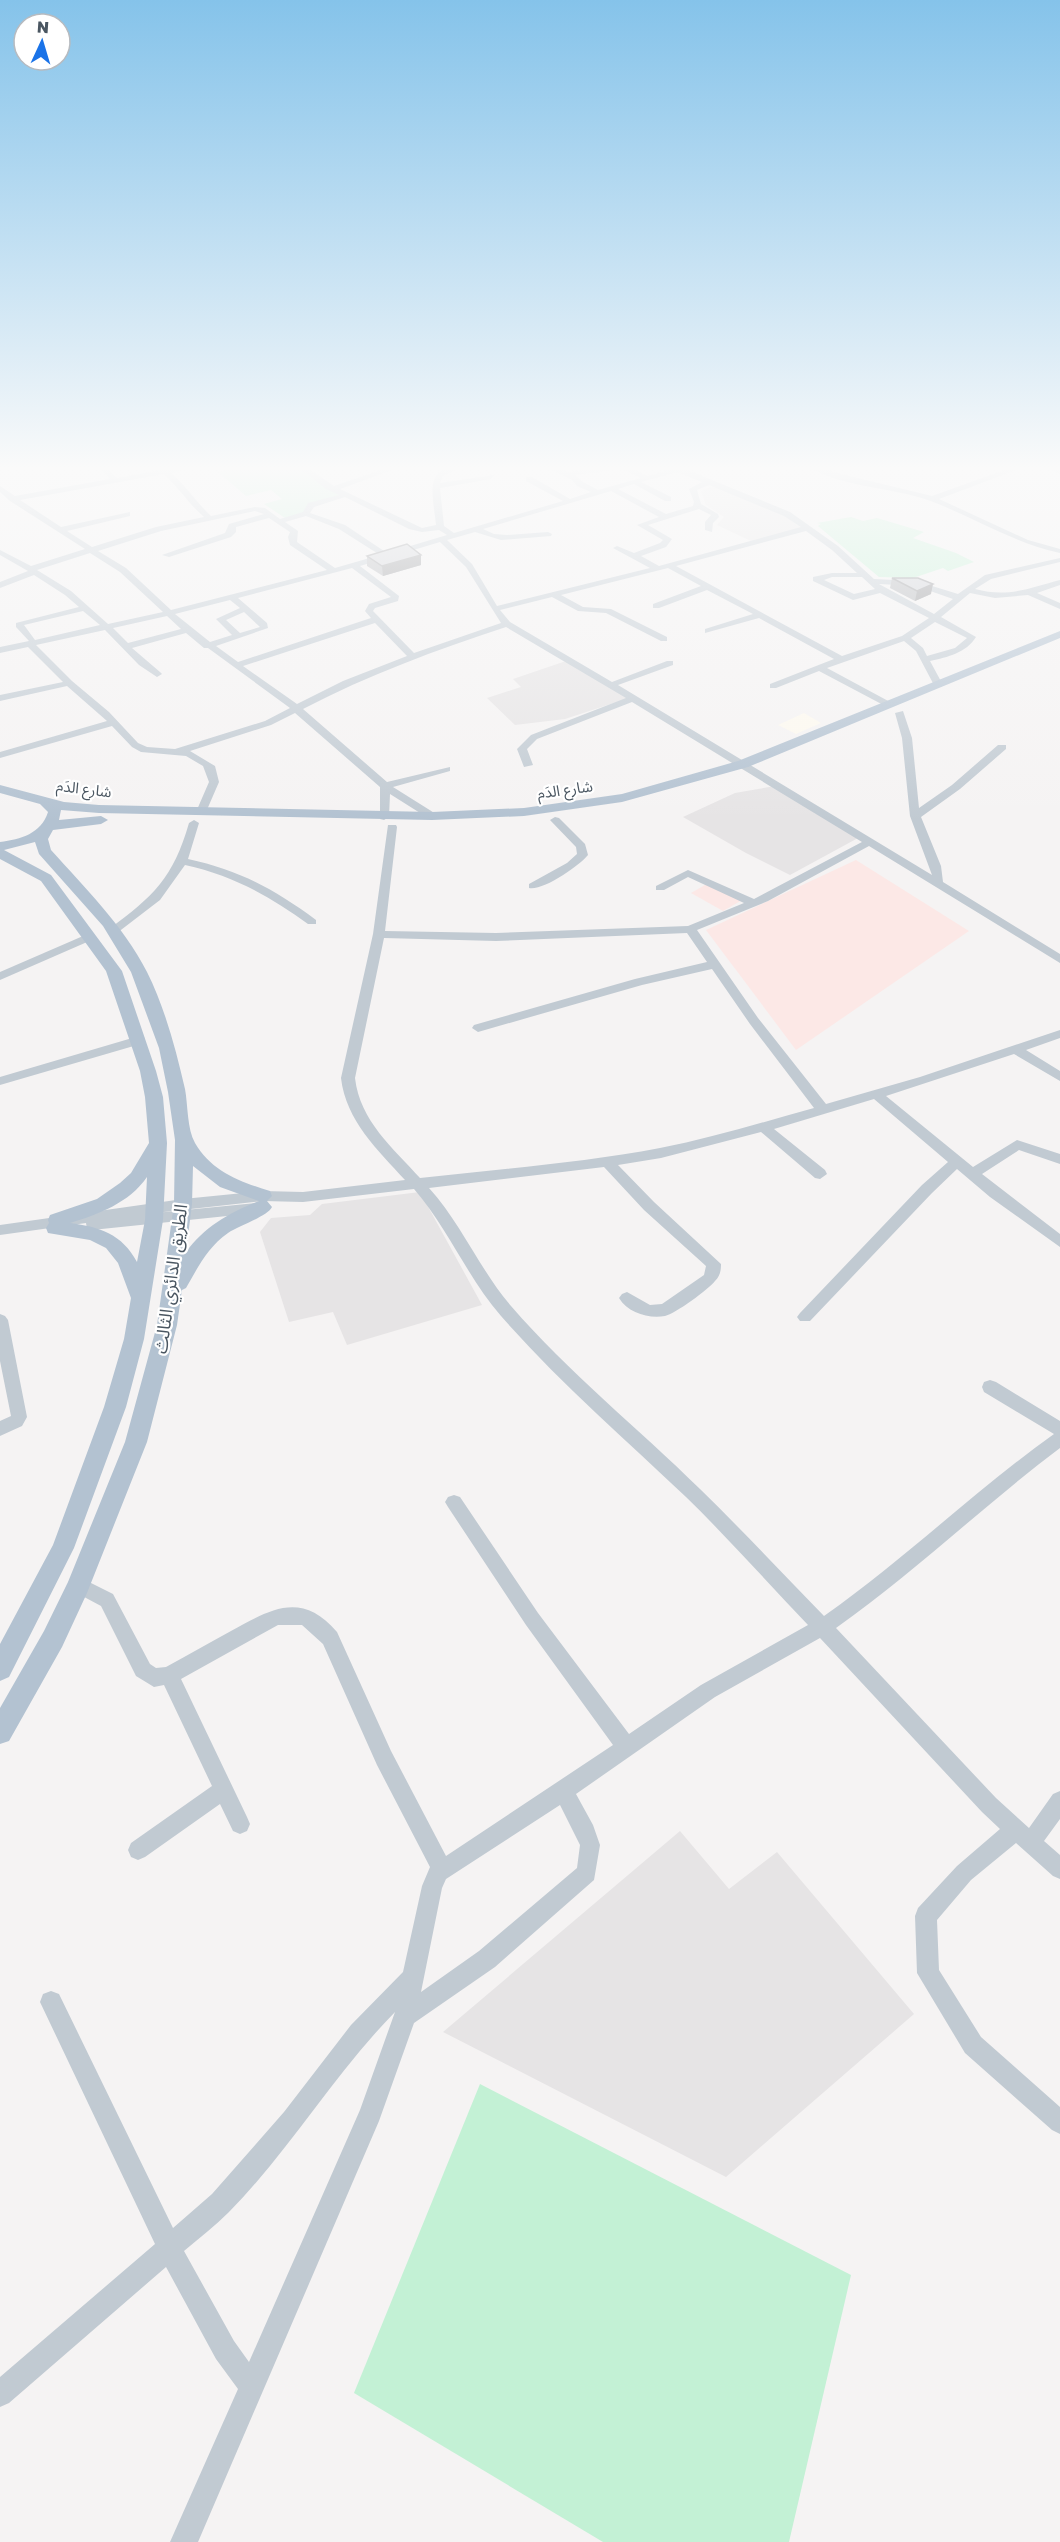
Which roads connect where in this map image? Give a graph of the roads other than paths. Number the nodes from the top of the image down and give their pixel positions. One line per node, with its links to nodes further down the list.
1 (55, 584): 22 (street)
2 (137, 584): 25 (street)
3 (284, 584): 18 (street)
4 (380, 584): 28 (street)
5 (481, 584): 24 (street)
6 (603, 584): 17 (street)
7 (701, 584): 13 (street)
8 (826, 584): 14 (street)
9 (874, 584): 14 (street)
10 (923, 584): 19 (street)
11 (976, 584): 15 (street)
12 (1055, 584): 16 (street)
13 (707, 587): 20 (street); 26 (street)
14 (881, 590): 27 (street)
15 (970, 590): 16 (street); 19 (street)
16 (1028, 592): 21 (street)
17 (553, 594): 24 (street); 36 (street)
18 (232, 597): 23 (street); 25 (street)
19 (959, 598): 27 (street)
20 (656, 606)
21 (1060, 606)
22 (84, 608): 30 (street); 37 (street)
23 (245, 609): 34 (street); 34 (street)
24 (495, 609): 29 (street)
25 (168, 613): 30 (street); 31 (street)
26 (760, 615): 32 (street); 43 (street)
27 (935, 618): 35 (street); 44 (street)
28 (377, 619): 42 (street); 46 (street)
29 (507, 624): 42 (street); 50 (street)
30 (107, 627): 37 (street); 40 (street)
31 (187, 630): 38 (street); 40 (street)
32 (708, 631)
33 (1060, 634): 51 (main road, شارع الدَم)
34 (237, 635): 38 (street)
35 (905, 638): 43 (street); 44 (street)
36 (664, 639)
37 (30, 642): 41 (street); 49 (street)
38 (207, 646): 46 (street)
39 (1060, 646): 56 (main road, شارع الدَم)
40 (125, 647): 48 (street)
41 (0, 650)
42 (412, 656): 55 (street)
43 (840, 659): 47 (street)
44 (925, 659): 51 (street)
45 (670, 663): 50 (street)
46 (236, 665): 55 (street)
47 (820, 668): 52 (street); 56 (street)
48 (157, 674)
49 (69, 682): 53 (street); 57 (street)
50 (611, 685): 54 (street)
51 (938, 685): 56 (main road, شارع الدَم)
52 (773, 686)
53 (0, 698)
54 (633, 698): 61 (street); 63 (street)
55 (297, 709): 59 (street); 64 (street)
56 (894, 709): 63 (main road, شارع الدَم); 68 (street)
57 (114, 722): 59 (street); 60 (street)
58 (1002, 747): 68 (street)
59 (179, 751): 69 (street)
60 (0, 755)
61 (528, 765)
62 (446, 768): 64 (street)
63 (749, 768): 67 (main road, شارع الدَم); 70 (main road, شارع الدَم); 73 (street)
64 (385, 786): 67 (street); 71 (street)
65 (0, 789): 66 (main road, شارع الدَم)
66 (45, 801): 69 (main road, شارع الدَم); 72 (main road, الطريق الدائري الثالث)
67 (432, 816): 71 (main road, شارع الدَم)
68 (915, 816): 77 (street)
69 (198, 817): 71 (main road, شارع الدَم); 72 (main road, شارع الدَم); 76 (street)
70 (555, 820): 71 (main road, شارع الدَم); 78 (street)
71 (388, 822): 84 (street)
72 (47, 829): 74 (main road, شارع الدَم); 83 (main road, الطريق الدائري الثالث)
73 (869, 842): 77 (street); 80 (street)
74 (0, 846)
75 (0, 852): 85 (main road, الطريق الدائري الثالث)
76 (183, 861): 81 (street); 83 (street)
77 (938, 885): 86 (street)
78 (533, 886)
79 (660, 888): 80 (street)
80 (753, 903): 82 (street)
81 (312, 922)
82 (690, 929): 84 (street); 87 (street)
83 (113, 931): 95 (main road, الطريق الدائري الثالث)
84 (379, 934): 107 (street)
85 (90, 937): 88 (street); 91 (main road, الطريق الدائري الثالث)
86 (1059, 956)
87 (716, 964): 89 (street); 98 (street)
88 (0, 976)
89 (478, 1028)
90 (1060, 1034): 92 (street)
91 (139, 1040): 94 (street); 97 (main road, الطريق الدائري الثالث)
92 (1016, 1050): 93 (street); 96 (street)
93 (1060, 1077)
94 (0, 1081)
95 (177, 1092): 97 (main road); 100 (main road, الطريق الدائري الثالث)
96 (877, 1095): 98 (street); 103 (street)
97 (154, 1097): 101 (main road, الطريق الدائري الثالث)
98 (823, 1110): 99 (street)
99 (763, 1127): 104 (street); 105 (street)
100 (184, 1140): 108 (main road); 109 (main road, الطريق الدائري الثالث)
101 (158, 1143): 110 (main road, الطريق الدائري الثالث); 111 (main road)
102 (1060, 1159): 106 (street)
103 (958, 1161): 106 (street); 117 (street)
104 (607, 1162): 107 (street); 114 (street)
105 (820, 1174)
106 (972, 1174): 113 (street)
107 (416, 1183): 108 (street); 125 (street)
108 (263, 1202): 109 (street); 116 (main road)
109 (183, 1210): 110 (street); 116 (main road, الطريق الدائري الثالث)
110 (155, 1214): 111 (street); 115 (main road, الطريق الدائري الثالث)
111 (56, 1224): 112 (street); 115 (main road)
112 (0, 1230)
113 (1060, 1242)
114 (627, 1298)
115 (141, 1301): 126 (main road, الطريق الدائري الثالث)
116 (171, 1302): 124 (main road, الطريق الدائري الثالث)
117 (806, 1317)
118 (0, 1320): 121 (street)
119 (990, 1387): 120 (street)
120 (1060, 1429)
121 (0, 1430)
122 (1060, 1439): 125 (street)
123 (454, 1502): 129 (street)
124 (79, 1585): 127 (street); 128 (main road, الطريق الدائري الثالث)
125 (823, 1627): 129 (street); 134 (street)
126 (0, 1669)
127 (168, 1675): 130 (street); 136 (street)
128 (0, 1732)
129 (626, 1747): 131 (street)
130 (222, 1791): 133 (street); 135 (street)
131 (563, 1791): 136 (street); 140 (street)
132 (1060, 1801): 134 (street)
133 (240, 1824)
134 (1024, 1836): 137 (street); 141 (street)
135 (138, 1850)
136 (441, 1868): 138 (street)
137 (1060, 1869)
138 (413, 1978): 140 (street); 142 (street)
139 (51, 2002): 142 (street)
140 (405, 2016): 143 (street)
141 (1060, 2122)
142 (170, 2248): 143 (street); 144 (street)
143 (252, 2387): 145 (street)
144 (0, 2394)
145 (185, 2542)

